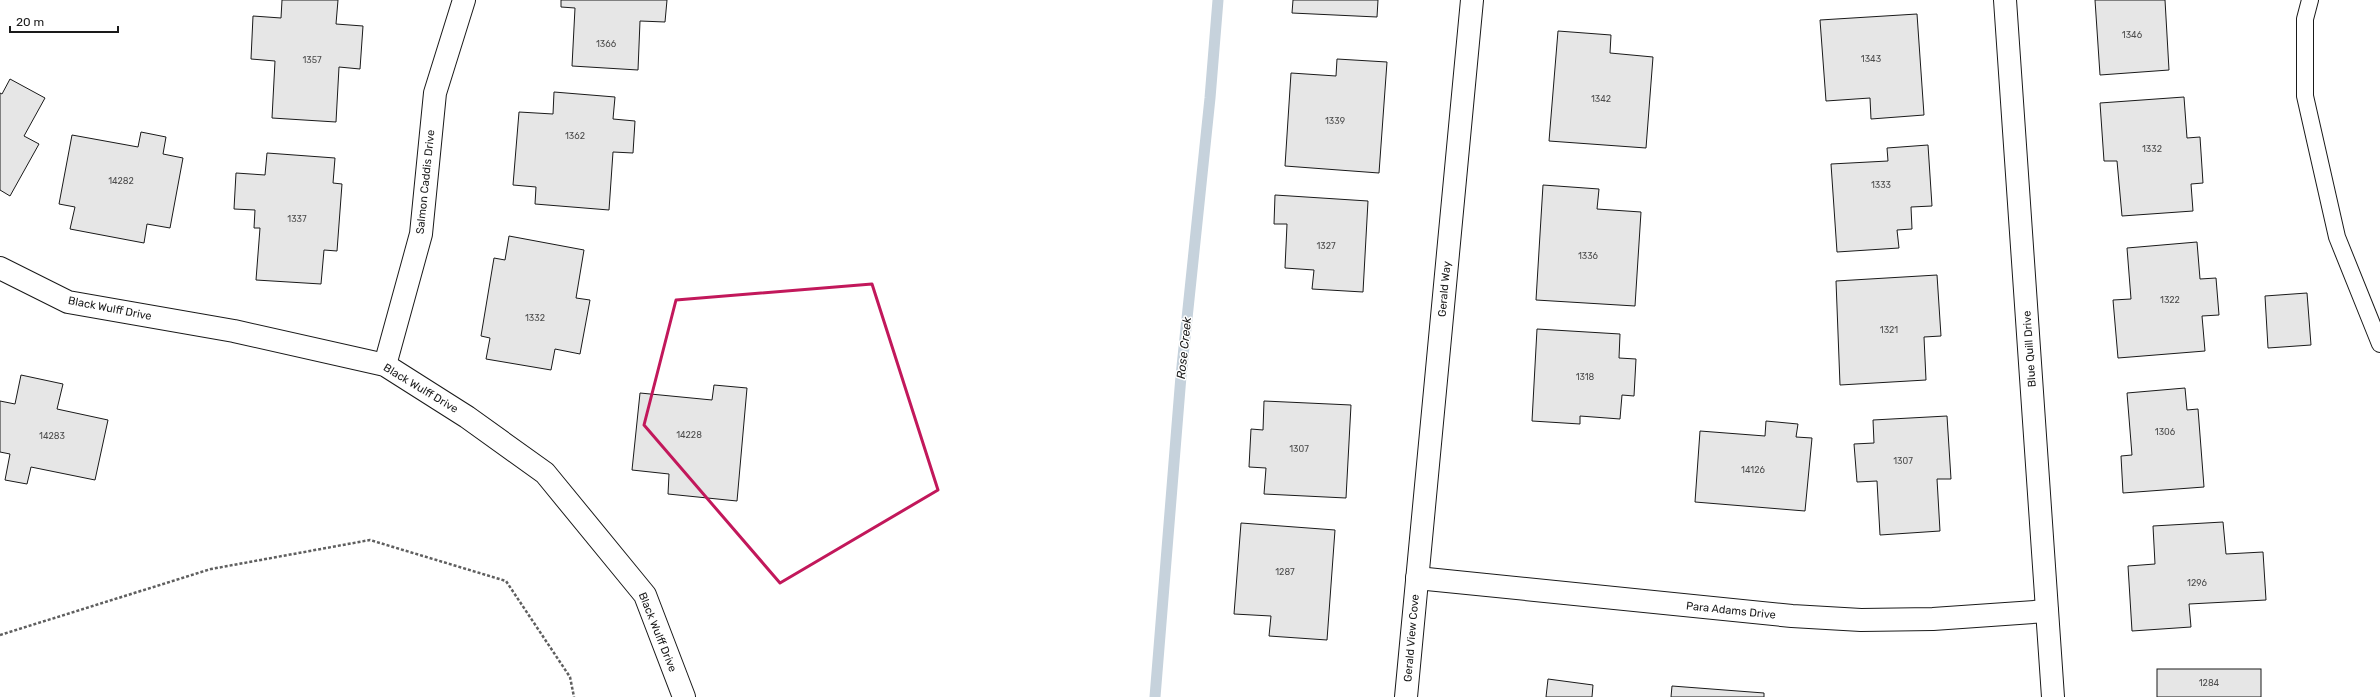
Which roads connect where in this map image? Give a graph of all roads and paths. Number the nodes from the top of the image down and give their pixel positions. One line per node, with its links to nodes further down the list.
1 (464, 0): 7 (street, Salmon Caddis Drive)
2 (1472, 0): 8 (street, Gerald Way)
3 (2005, 0): 9 (street, Blue Quill Drive)
4 (2310, 0): 6 (lane)
5 (0, 268): 7 (street, Black Wulff Drive)
6 (2380, 344)
7 (385, 365): 12 (street, Black Wulff Drive)
8 (1417, 578): 9 (street, Para Adams Drive); 13 (street, Gerald View Cove)
9 (2047, 611): 14 (street, Blue Quill Drive)
10 (0, 634): 11 (path)
11 (574, 697)
12 (684, 697)
13 (1406, 697)
14 (2053, 697)

